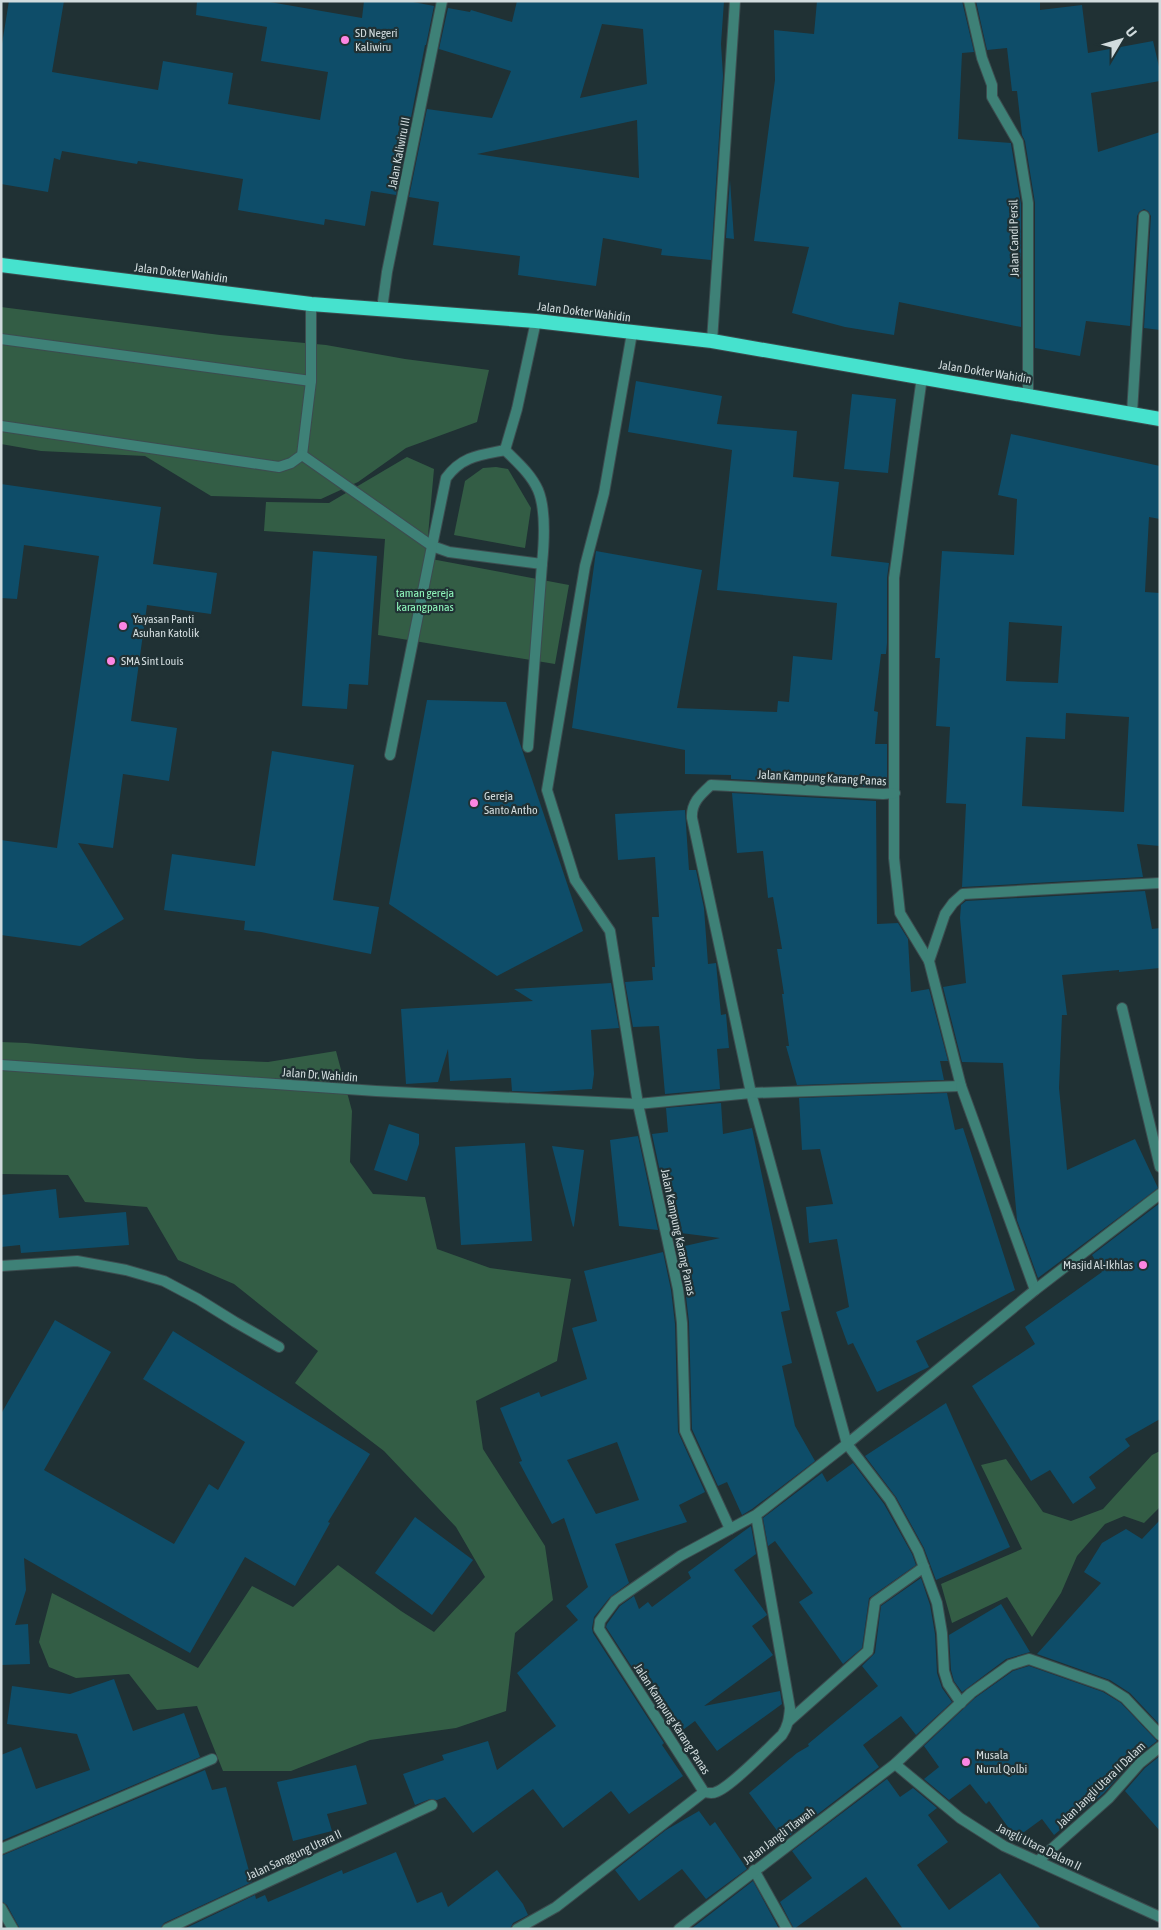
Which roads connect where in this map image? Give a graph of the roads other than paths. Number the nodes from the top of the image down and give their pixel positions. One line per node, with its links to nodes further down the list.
1 (442, 1): 7 (street, Jalan Kaliwiru III)
2 (735, 1): 11 (street)
3 (969, 1): 14 (street, Jalan Candi Persil)
4 (1144, 216): 15 (street)
5 (1, 265): 6 (highway, Jalan Dokter Wahidin)
6 (310, 304): 7 (highway, Jalan Dokter Wahidin); 13 (street)
7 (382, 309): 8 (highway, Jalan Dokter Wahidin)
8 (536, 321): 9 (highway, Jalan Dokter Wahidin); 18 (street)
9 (632, 333): 11 (highway, Jalan Dokter Wahidin); 31 (street, Jalan Kampung Karang Panas)
10 (1, 339): 13 (street)
11 (712, 341): 12 (highway, Jalan Dokter Wahidin)
12 (922, 377): 14 (highway, Jalan Dokter Wahidin); 24 (street, Jalan Kampung Karang Panas)
13 (311, 381): 19 (street)
14 (1028, 395): 15 (highway, Jalan Dokter Wahidin)
15 (1132, 413): 16 (highway, Jalan Dokter Wahidin)
16 (1160, 419)
17 (1, 426): 19 (street)
18 (506, 450): 20 (street); 21 (street)
19 (302, 455): 20 (street)
20 (432, 546): 21 (street); 23 (street)
21 (542, 564): 22 (street)
22 (528, 747)
23 (390, 755)
24 (895, 793): 26 (street); 30 (street, Jalan Kampung Karang Panas)
25 (1160, 883): 26 (street)
26 (929, 960): 29 (street)
27 (1122, 1008): 32 (street)
28 (1, 1065): 31 (street, Jalan Dr. Wahidin)
29 (962, 1086): 30 (street); 35 (street)
30 (751, 1093): 31 (street); 37 (street, Jalan Kampung Karang Panas)
31 (638, 1104): 39 (street, Jalan Kampung Karang Panas)
32 (1160, 1167)
33 (1160, 1194): 35 (street, Jalan Kampung Karang Panas)
34 (1, 1266): 36 (street)
35 (1035, 1290): 37 (street, Jalan Kampung Karang Panas)
36 (279, 1347)
37 (847, 1444): 38 (street, Jalan Kampung Karang Panas); 40 (street)
38 (756, 1515): 39 (street, Jalan Kampung Karang Panas); 42 (street)
39 (730, 1529): 47 (street, Jalan Kampung Karang Panas)
40 (924, 1567): 41 (street); 42 (street, Jalan Kampung Karang Panas)
41 (961, 1704): 43 (street, Jalan Jangli Tlawah); 46 (street, Jalan Jangli Tlawah)
42 (789, 1721): 47 (street, Jalan Kampung Karang Panas)
43 (1160, 1735)
44 (1160, 1747): 50 (street, Jalan Jangli Utara II Dalam)
45 (212, 1759): 49 (street)
46 (895, 1764): 50 (street, Jangli Utara Dalam II); 51 (street, Jalan Jangli Tlawah)
47 (704, 1792): 57 (street)
48 (432, 1806): 56 (street, Jalan Sanggung Utara II)
49 (1, 1849)
50 (1038, 1861): 53 (street, Jangli Utara Dalam II)
51 (754, 1870): 54 (street, Jalan Jangli Tlawah); 58 (street)
52 (1, 1908): 55 (street)
53 (1160, 1917)
54 (684, 1927)
55 (13, 1929)
56 (167, 1929)
57 (517, 1929)
58 (787, 1929)

